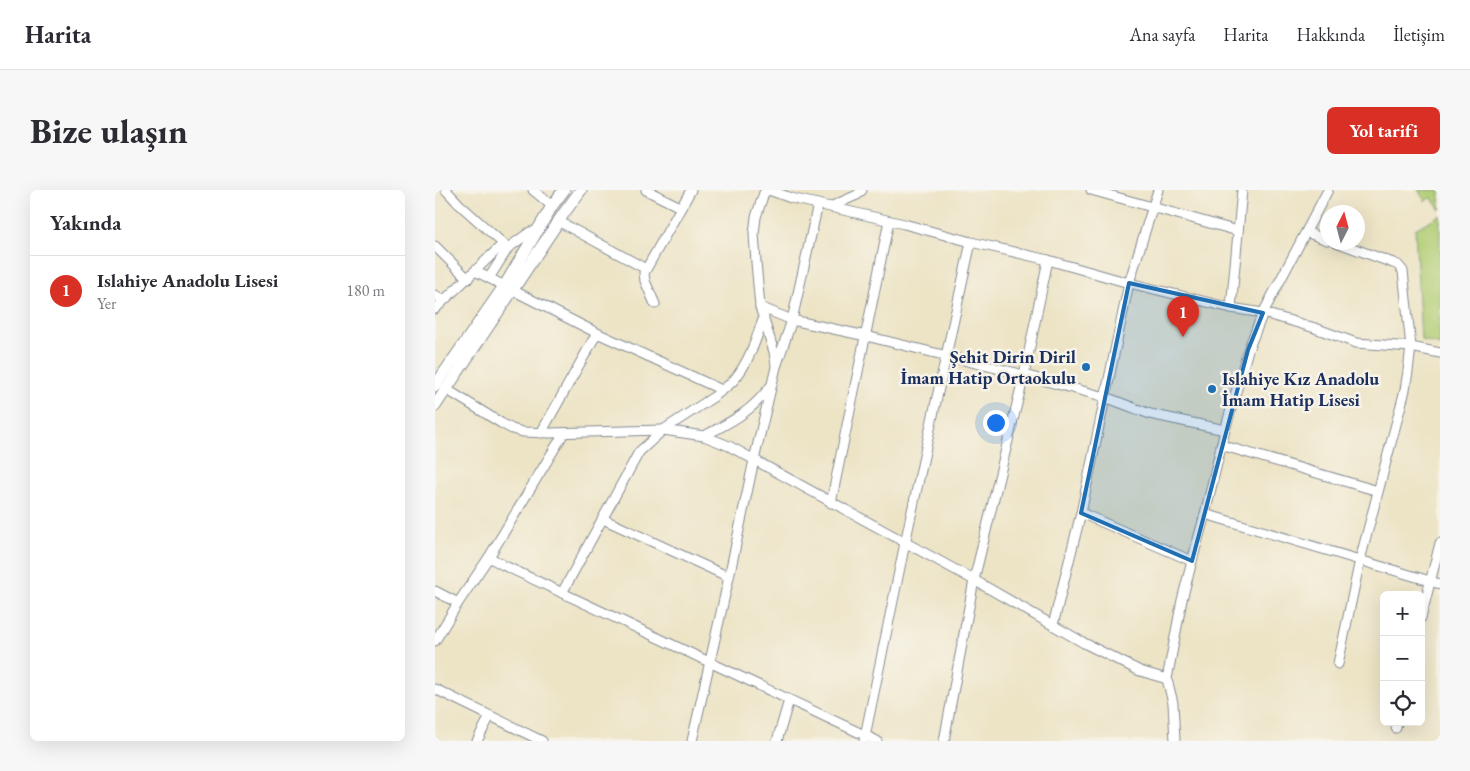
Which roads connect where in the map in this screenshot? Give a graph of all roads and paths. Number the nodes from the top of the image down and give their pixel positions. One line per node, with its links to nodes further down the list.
1 (446, 190): 26 (street)
2 (533, 190): 14 (street)
3 (564, 190): 14 (main road)
4 (581, 190): 18 (main road)
5 (647, 190): 16 (street)
6 (691, 190): 16 (street)
7 (862, 190): 15 (street)
8 (1091, 190): 17 (street)
9 (1158, 190): 17 (street)
10 (1242, 190): 21 (street)
11 (1328, 190): 22 (street)
12 (763, 191): 13 (street); 38 (street)
13 (818, 204): 15 (street); 43 (street)
14 (552, 206): 20 (main road)
15 (831, 206): 19 (street)
16 (680, 207): 29 (street)
17 (1153, 207): 21 (street); 33 (street)
18 (558, 221): 29 (street); 34 (main road)
19 (889, 221): 24 (street); 45 (street)
20 (537, 231): 26 (street); 34 (main road)
21 (1238, 231): 39 (street)
22 (1306, 232): 23 (street); 41 (street)
23 (1320, 237)
24 (971, 242): 28 (street); 48 (street)
25 (435, 246): 32 (street)
26 (505, 246): 30 (street); 31 (street)
27 (1357, 250): 46 (street)
28 (1048, 260): 33 (street); 50 (street)
29 (646, 269): 37 (street)
30 (475, 271): 31 (street); 32 (street)
31 (489, 278): 34 (street)
32 (467, 279): 36 (street)
33 (1129, 283): 39 (street); 54 (street)
34 (509, 288): 44 (street); 52 (main road)
35 (435, 294): 36 (street)
36 (444, 300): 40 (street)
37 (655, 304)
38 (760, 307): 42 (street); 43 (street)
39 (1231, 308): 41 (street)
40 (435, 309)
41 (1263, 313): 46 (street); 57 (street)
42 (764, 317): 49 (street); 53 (street)
43 (791, 320): 45 (street); 49 (street)
44 (597, 333): 53 (street); 58 (street)
45 (866, 336): 48 (street); 64 (street)
46 (1411, 347): 47 (street); 63 (street)
47 (1440, 353)
48 (947, 357): 50 (street); 68 (street)
49 (776, 367): 51 (street)
50 (1024, 374): 54 (street); 74 (street)
51 (773, 383): 60 (street); 62 (street)
52 (441, 387): 55 (main road); 58 (street)
53 (722, 390): 56 (street)
54 (1105, 397): 57 (street); 65 (street)
55 (435, 406)
56 (663, 430): 59 (street); 60 (street); 67 (street)
57 (1225, 430): 61 (street)
58 (541, 433): 59 (street)
59 (564, 433): 70 (street)
60 (704, 436): 62 (street)
61 (1221, 445): 63 (street); 66 (street)
62 (754, 460): 64 (street); 73 (street)
63 (1378, 491): 71 (street)
64 (831, 502): 68 (street)
65 (1081, 514): 72 (street); 81 (street)
66 (1205, 514): 71 (street); 72 (street)
67 (603, 519): 73 (street); 78 (street)
68 (905, 543): 74 (street); 89 (street)
69 (1440, 544): 75 (street)
70 (489, 557): 78 (street); 80 (street)
71 (1360, 560): 75 (street); 84 (street)
72 (1192, 561): 85 (street)
73 (729, 577): 83 (street)
74 (974, 580): 81 (street); 95 (street)
75 (1430, 581): 76 (street); 79 (street)
76 (1440, 584)
77 (435, 591): 80 (street)
78 (562, 593): 83 (street)
79 (1425, 602)
80 (458, 603): 82 (street)
81 (1053, 625): 85 (street)
82 (435, 641)
83 (710, 663): 87 (street); 92 (street)
84 (1338, 664)
85 (1167, 679): 96 (street)
86 (435, 689): 88 (street)
87 (789, 700): 89 (street); 93 (street)
88 (490, 716): 90 (street); 91 (street)
89 (864, 738): 94 (street)
90 (477, 741)
91 (542, 741)
92 (692, 741)
93 (777, 741)
94 (877, 741)
95 (944, 741)
96 (1175, 741)

